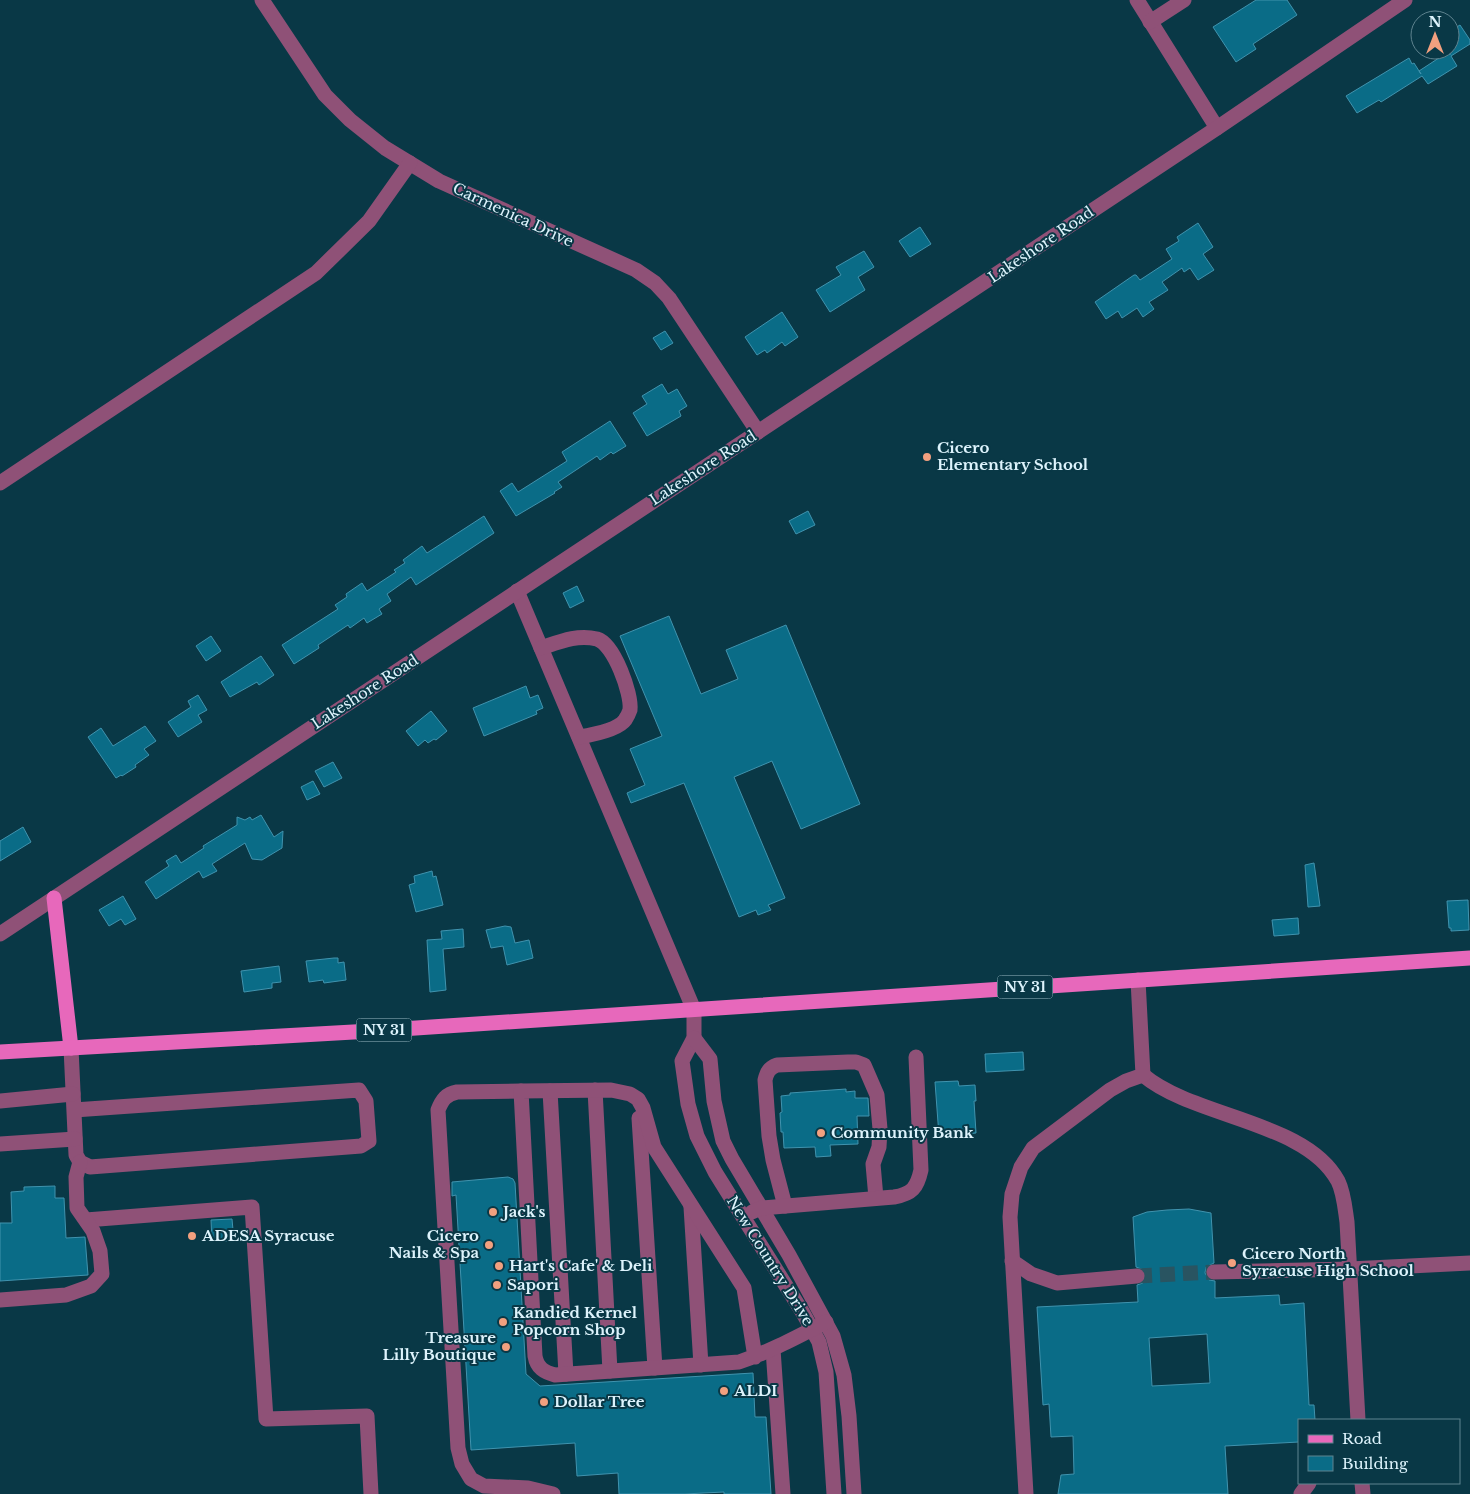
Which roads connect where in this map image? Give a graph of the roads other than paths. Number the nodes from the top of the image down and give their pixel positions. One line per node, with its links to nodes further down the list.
1 (262, 0): 7 (street, Carmenica Drive)
2 (1137, 0): 5 (street)
3 (1184, 0): 5 (street)
4 (1405, 0): 6 (street, Lakeshore Road)
5 (1150, 22): 6 (street)
6 (1217, 128): 8 (street, Lakeshore Road)
7 (410, 163): 8 (street, Carmenica Drive); 9 (street)
8 (758, 432): 10 (street, Lakeshore Road)
9 (0, 483)
10 (517, 591): 11 (street); 13 (street, Lakeshore Road)
11 (541, 648): 12 (street); 12 (street)
12 (579, 737): 17 (street)
13 (54, 898): 14 (street, Lakeshore Road); 19 (main road)
14 (0, 934)
15 (1470, 958): 16 (main road, NY 31)
16 (1138, 980): 17 (main road, NY 31); 22 (street)
17 (694, 1010): 18 (street, New Country Drive); 19 (main road, NY 31)
18 (694, 1038): 36 (street, New Country Drive); 37 (street, New Country Drive)
19 (71, 1048): 20 (main road, NY 31); 26 (street)
20 (0, 1052)
21 (916, 1057): 33 (street)
22 (1143, 1075): 39 (street); 41 (street)
23 (550, 1090): 24 (street); 25 (street); 52 (street)
24 (595, 1090): 27 (street); 51 (street)
25 (520, 1091): 52 (street); 55 (street)
26 (73, 1094): 28 (street); 29 (street)
27 (638, 1099): 34 (street); 50 (street)
28 (0, 1101)
29 (74, 1110): 30 (street); 32 (street)
30 (75, 1139): 31 (street); 32 (street)
31 (0, 1144)
32 (80, 1162): 38 (street)
33 (876, 1198): 35 (street); 35 (street)
34 (691, 1204): 48 (street); 49 (street)
35 (785, 1206): 36 (street)
36 (761, 1208): 37 (street); 45 (street, New Country Drive)
37 (742, 1215): 46 (street, New Country Drive)
38 (86, 1220): 44 (street); 54 (street)
39 (1012, 1261): 43 (street); 59 (street)
40 (1470, 1263): 41 (street)
41 (1350, 1269): 42 (street); 53 (street)
42 (1214, 1272)
43 (1137, 1276)
44 (0, 1300)
45 (826, 1322): 46 (street); 58 (street, New Country Drive)
46 (812, 1330): 47 (street); 57 (street, New Country Drive)
47 (773, 1349): 48 (street); 56 (street)
48 (754, 1357): 49 (street)
49 (701, 1365): 50 (street)
50 (655, 1368): 51 (street)
51 (610, 1371): 52 (street)
52 (566, 1374)
53 (1358, 1419)
54 (371, 1494)
55 (553, 1494)
56 (783, 1494)
57 (834, 1494)
58 (854, 1494)
59 (1026, 1494)

